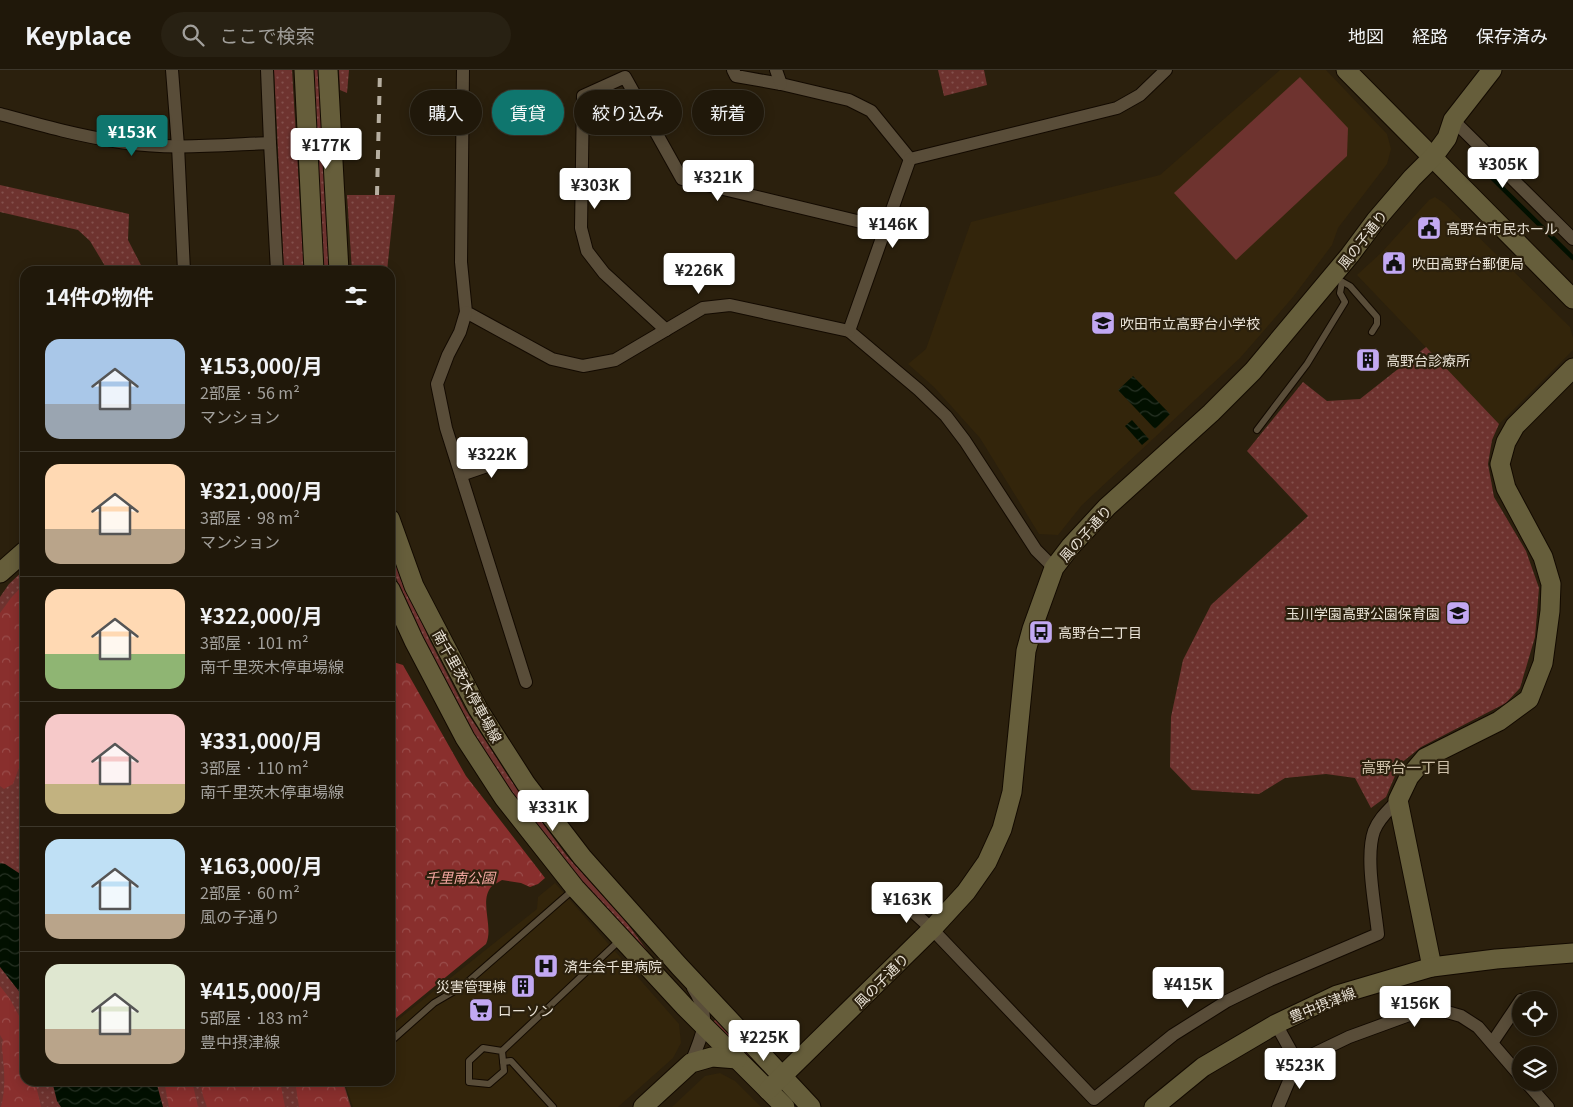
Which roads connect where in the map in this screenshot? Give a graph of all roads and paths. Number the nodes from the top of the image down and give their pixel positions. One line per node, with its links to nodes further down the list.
1 (172, 70): 15 (street)
2 (267, 70): 14 (street)
3 (304, 70): 22 (street)
4 (328, 70): 23 (street)
5 (463, 70): 26 (street)
6 (733, 70): 11 (street)
7 (776, 70): 11 (street)
8 (1166, 70): 17 (street)
9 (1346, 70): 16 (street)
10 (1492, 70): 13 (street, 風の子通り)
11 (781, 84): 17 (street)
12 (0, 114): 15 (street)
13 (1453, 120): 16 (street, 風の子通り); 19 (street)
14 (270, 143): 15 (street); 21 (street)
15 (178, 146): 20 (street)
16 (1433, 157): 24 (street, 風の子通り); 25 (street)
17 (910, 159): 18 (street)
18 (886, 228): 27 (street); 28 (street)
19 (1573, 239)
20 (184, 266)
21 (277, 266)
22 (314, 266)
23 (339, 266)
24 (1339, 278): 29 (lane); 31 (lane); 36 (street, 風の子通り)
25 (1573, 299)
26 (466, 312): 27 (street); 33 (street)
27 (666, 330): 28 (street)
28 (850, 331): 36 (street)
29 (1372, 332)
30 (1573, 368): 40 (street)
31 (1257, 430)
32 (514, 457): 33 (street)
33 (461, 475): 39 (street)
34 (395, 533): 46 (street, 南千里茨木停車場線)
35 (20, 555): 37 (street)
36 (1054, 568): 43 (street, 風の子通り)
37 (0, 573)
38 (395, 600): 41 (street, 南千里茨木停車場線)
39 (526, 682)
40 (1398, 800): 43 (street); 47 (street)
41 (576, 888): 44 (street, 南千里茨木停車場線); 52 (lane)
42 (900, 900): 43 (street)
43 (932, 929): 60 (street, 風の子通り)
44 (622, 938): 48 (street, 南千里茨木停車場線); 54 (lane)
45 (1573, 953): 47 (street, 豊中摂津線)
46 (679, 966): 51 (street); 60 (street, 南千里茨木停車場線)
47 (1432, 967): 50 (street, 豊中摂津線)
48 (685, 1008): 51 (street, 南千里茨木停車場線); 58 (street)
49 (1512, 1014): 53 (street)
50 (1276, 1024): 57 (street); 66 (street, 豊中摂津線)
51 (704, 1026): 55 (street, 南千里茨木停車場線); 58 (street)
52 (395, 1038)
53 (1492, 1043): 57 (street); 59 (street)
54 (502, 1051): 56 (lane); 56 (lane)
55 (737, 1059): 58 (street); 60 (street, 南千里茨木停車場線)
56 (503, 1062): 62 (lane)
57 (1297, 1062): 67 (street)
58 (691, 1063): 63 (street)
59 (1512, 1066)
60 (775, 1083): 64 (street, 南千里茨木停車場線); 65 (street, 南千里茨木停車場線)
61 (1534, 1091): 68 (street)
62 (553, 1107)
63 (643, 1107)
64 (785, 1107)
65 (811, 1107)
66 (1154, 1107)
67 (1278, 1107)
68 (1548, 1107)

